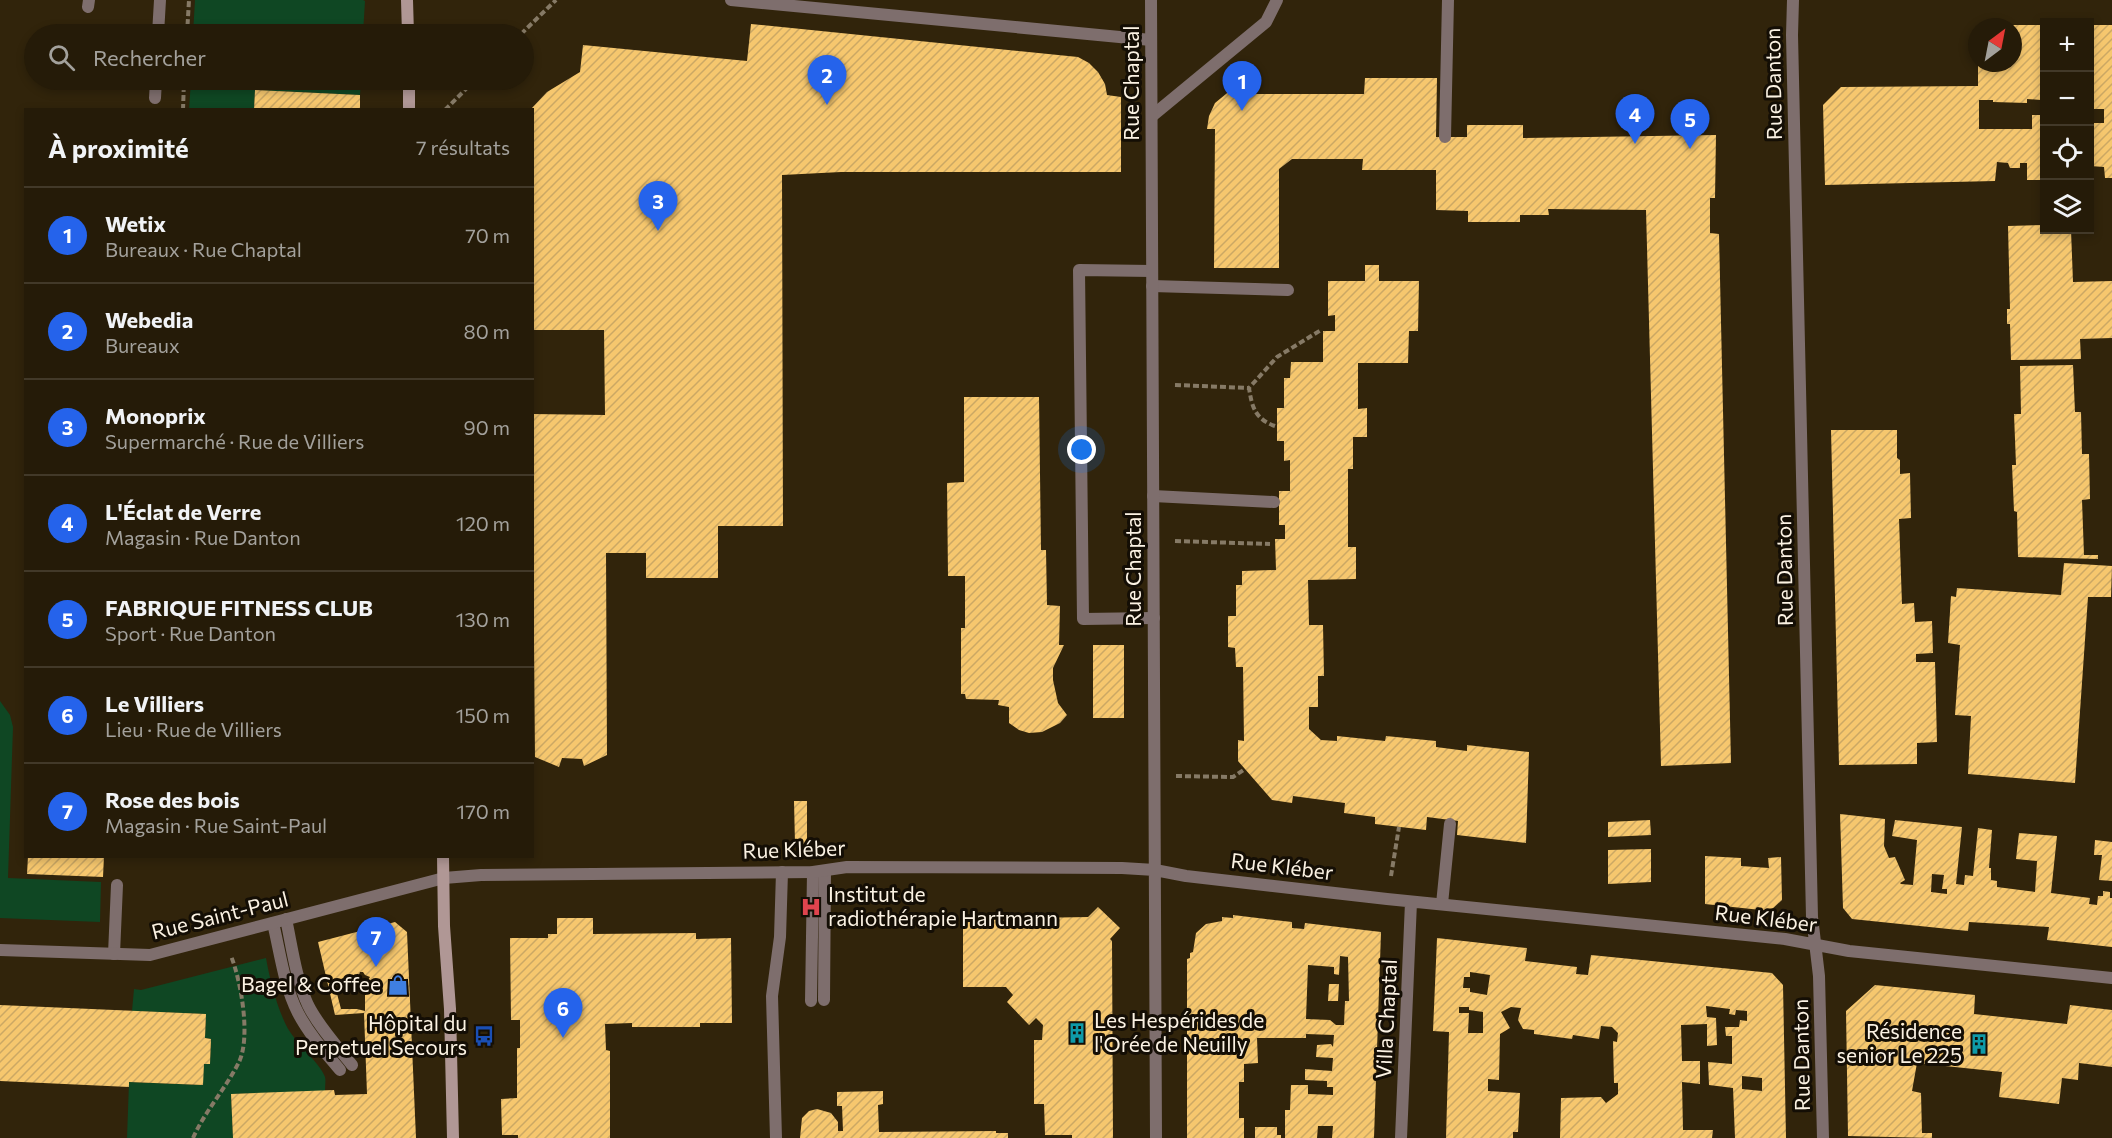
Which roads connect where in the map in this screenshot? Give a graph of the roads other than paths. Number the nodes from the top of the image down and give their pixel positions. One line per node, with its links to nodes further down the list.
1 (160, 0): 8 (street)
2 (407, 0): 9 (street)
3 (731, 0): 10 (street)
4 (1151, 0): 10 (street, Rue Chaptal)
5 (1277, 0): 15 (street)
6 (1448, 0): 16 (street)
7 (1793, 0): 34 (street, Rue Danton)
8 (159, 24)
9 (408, 24)
10 (1151, 40): 15 (street, Rue Chaptal)
11 (155, 90): 13 (street)
12 (409, 90): 14 (street)
13 (155, 98)
14 (409, 108)
15 (1152, 116): 17 (street, Rue Chaptal)
16 (1445, 137)
17 (1152, 271): 18 (street, Rue Chaptal); 22 (street)
18 (1152, 286): 19 (street); 20 (street, Rue Chaptal)
19 (1288, 290)
20 (1154, 496): 21 (street); 22 (street, Rue Chaptal)
21 (1274, 502)
22 (1154, 618): 25 (street, Rue Chaptal)
23 (1450, 824): 31 (street)
24 (443, 858): 28 (street)
25 (1155, 870): 26 (street, Rue Kléber); 30 (street, Rue Kléber); 44 (street, Rue Chaptal)
26 (819, 871): 27 (street, Rue Kléber); 38 (street); 39 (street)
27 (782, 872): 28 (street, Rue Kléber); 43 (street)
28 (444, 878): 32 (street, Rue Saint-Paul); 42 (street)
29 (117, 885): 36 (street)
30 (1412, 902): 31 (street, Rue Kléber); 45 (street, Villa Chaptal)
31 (1442, 904): 34 (street, Rue Kléber)
32 (286, 919): 33 (street, Rue Saint-Paul); 40 (street)
33 (273, 923): 36 (street, Rue Saint-Paul); 41 (street)
34 (1816, 945): 37 (street, Rue Kléber); 46 (street, Rue Danton)
35 (0, 950): 36 (street, Rue Saint-Paul)
36 (114, 954)
37 (2112, 978)
38 (811, 1000)
39 (824, 1000)
40 (352, 1065)
41 (340, 1070)
42 (453, 1138)
43 (776, 1138)
44 (1156, 1138)
45 (1401, 1138)
46 (1823, 1138)

